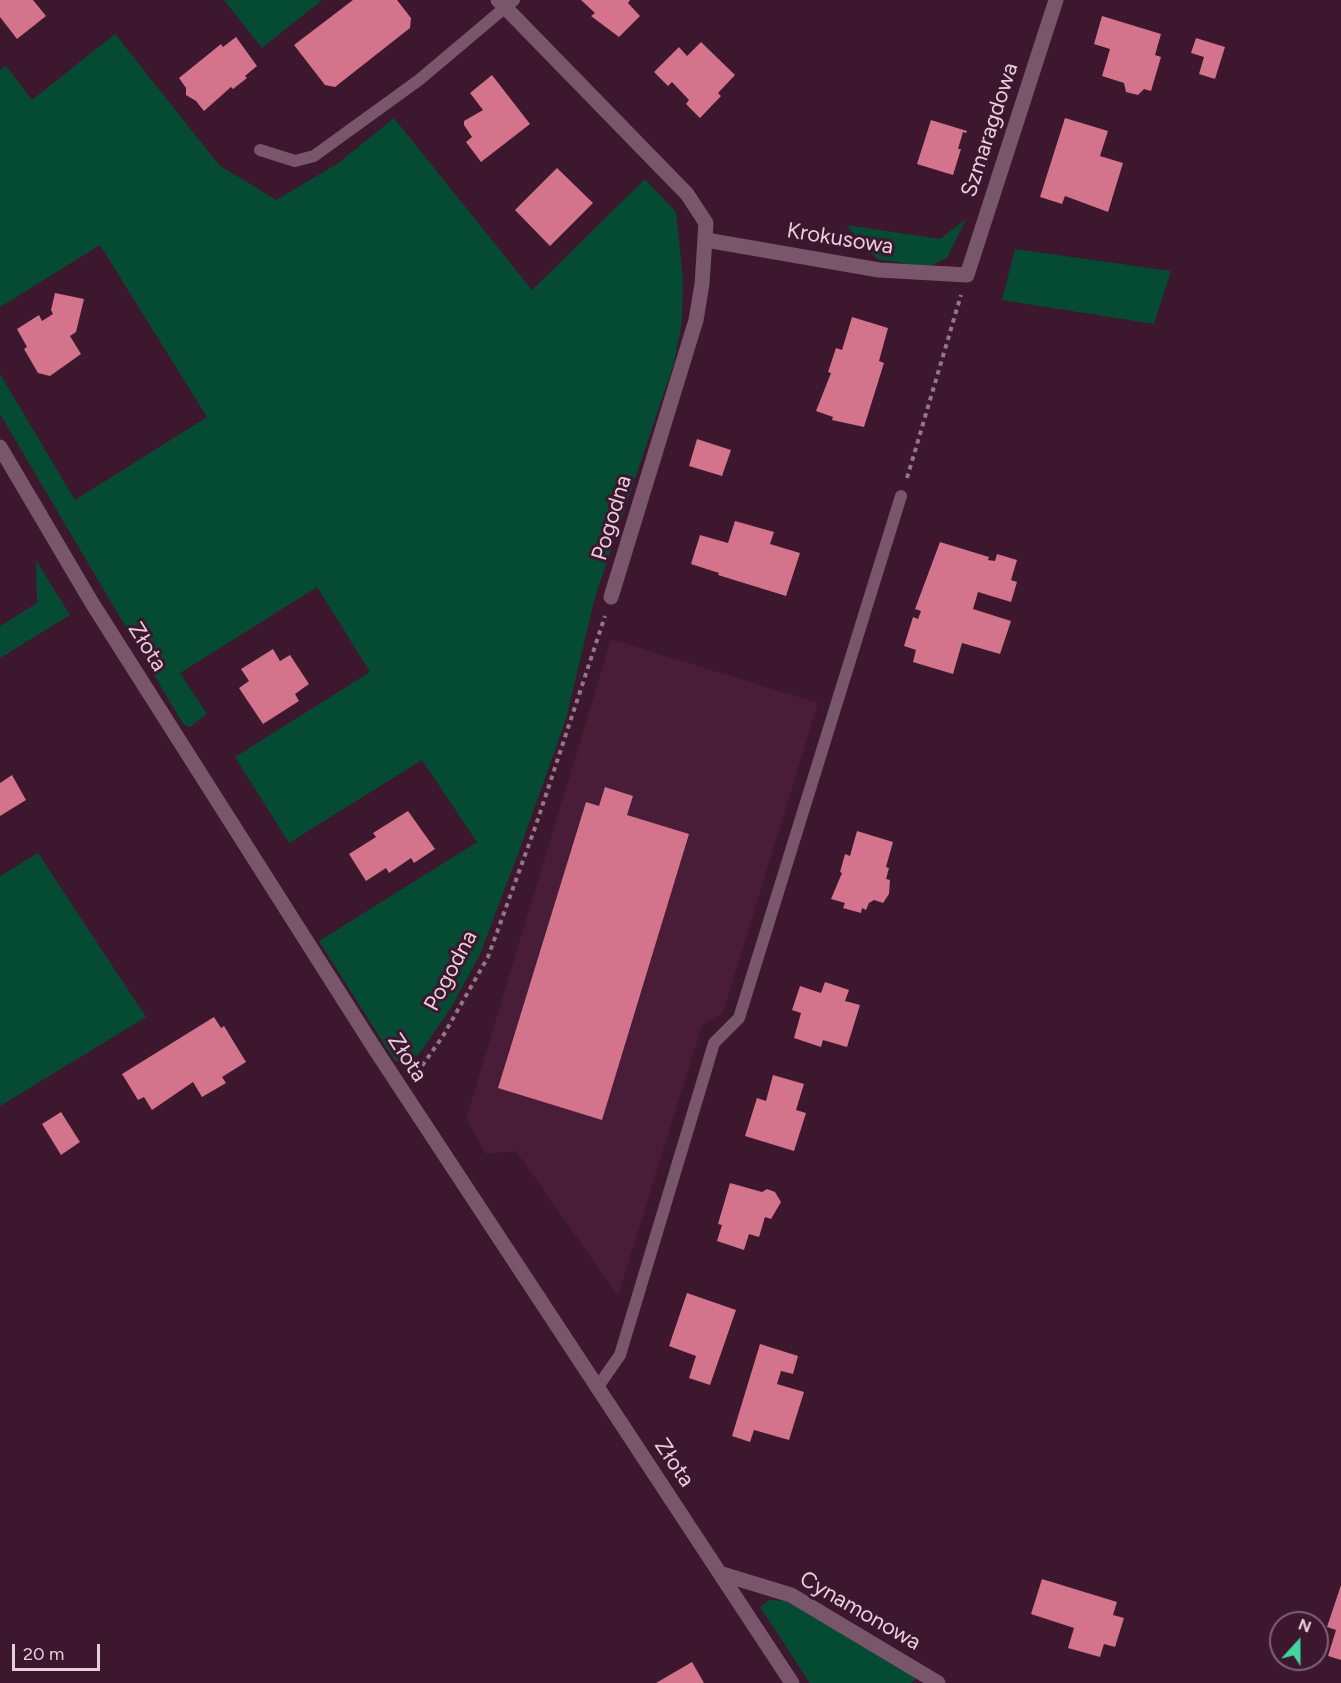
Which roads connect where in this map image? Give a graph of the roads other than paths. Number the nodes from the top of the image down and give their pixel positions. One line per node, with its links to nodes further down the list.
1 (1056, 0): 5 (street, Szmaragdowa)
2 (506, 3): 3 (lane); 4 (street, Pogodna)
3 (260, 150)
4 (706, 240): 5 (street, Krokusowa); 8 (street, Pogodna)
5 (967, 275)
6 (0, 447): 9 (street, Złota)
7 (902, 496): 9 (lane)
8 (612, 597)
9 (597, 1388): 10 (street, Złota)
10 (722, 1574): 11 (street, Złota); 12 (street, Cynamonowa)
11 (792, 1683)
12 (938, 1683)

